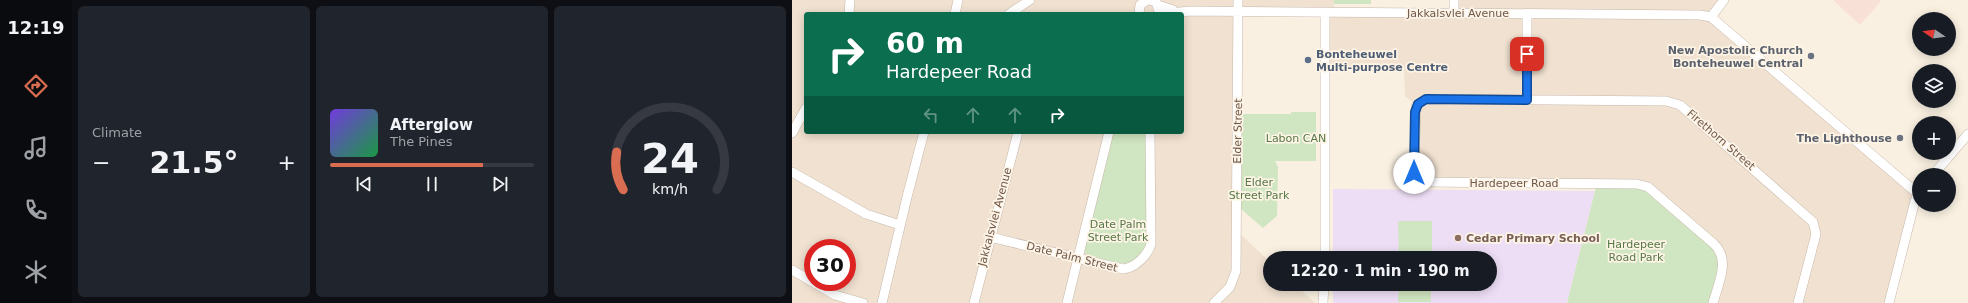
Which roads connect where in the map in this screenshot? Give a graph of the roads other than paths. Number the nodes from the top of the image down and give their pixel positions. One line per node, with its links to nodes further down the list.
1 (850, 0): 8 (street)
2 (958, 0): 9 (street)
3 (1030, 0): 10 (street)
4 (1238, 0): 11 (street, Elder Street)
5 (1454, 0): 13 (street)
6 (1724, 0): 15 (street)
7 (1148, 6): 11 (street, Jakkalsvlei Avenue)
8 (849, 12)
9 (957, 12)
10 (1012, 12)
11 (1239, 12): 12 (street, Jakkalsvlei Avenue); 38 (street, Elder Street)
12 (1326, 12): 13 (street, Jakkalsvlei Avenue); 30 (street)
13 (1454, 13): 14 (street, Jakkalsvlei Avenue)
14 (1527, 14): 15 (street, Jakkalsvlei Avenue); 16 (street)
15 (1711, 16): 26 (street)
16 (1527, 100): 40 (street, Hardepeer Road); 41 (street, Firethorn Street)
17 (804, 112): 18 (street)
18 (792, 133)
19 (923, 134): 28 (street)
20 (1017, 134): 29 (street, Jakkalsvlei Avenue)
21 (1109, 134): 31 (street)
22 (1150, 134): 31 (street, Date Palm Street)
23 (1968, 134): 24 (street)
24 (1939, 168)
25 (792, 172): 28 (street)
26 (1912, 188)
27 (1913, 212): 42 (street)
28 (900, 225): 35 (street)
29 (990, 237): 31 (street, Date Palm Street); 36 (street, Jakkalsvlei Avenue)
30 (1325, 251)
31 (1078, 258): 37 (street)
32 (792, 270): 34 (street)
33 (1324, 291): 39 (street)
34 (863, 303)
35 (882, 303)
36 (974, 303)
37 (1067, 303)
38 (1214, 303)
39 (1323, 303)
40 (1713, 303)
41 (1798, 303)
42 (1889, 303)

